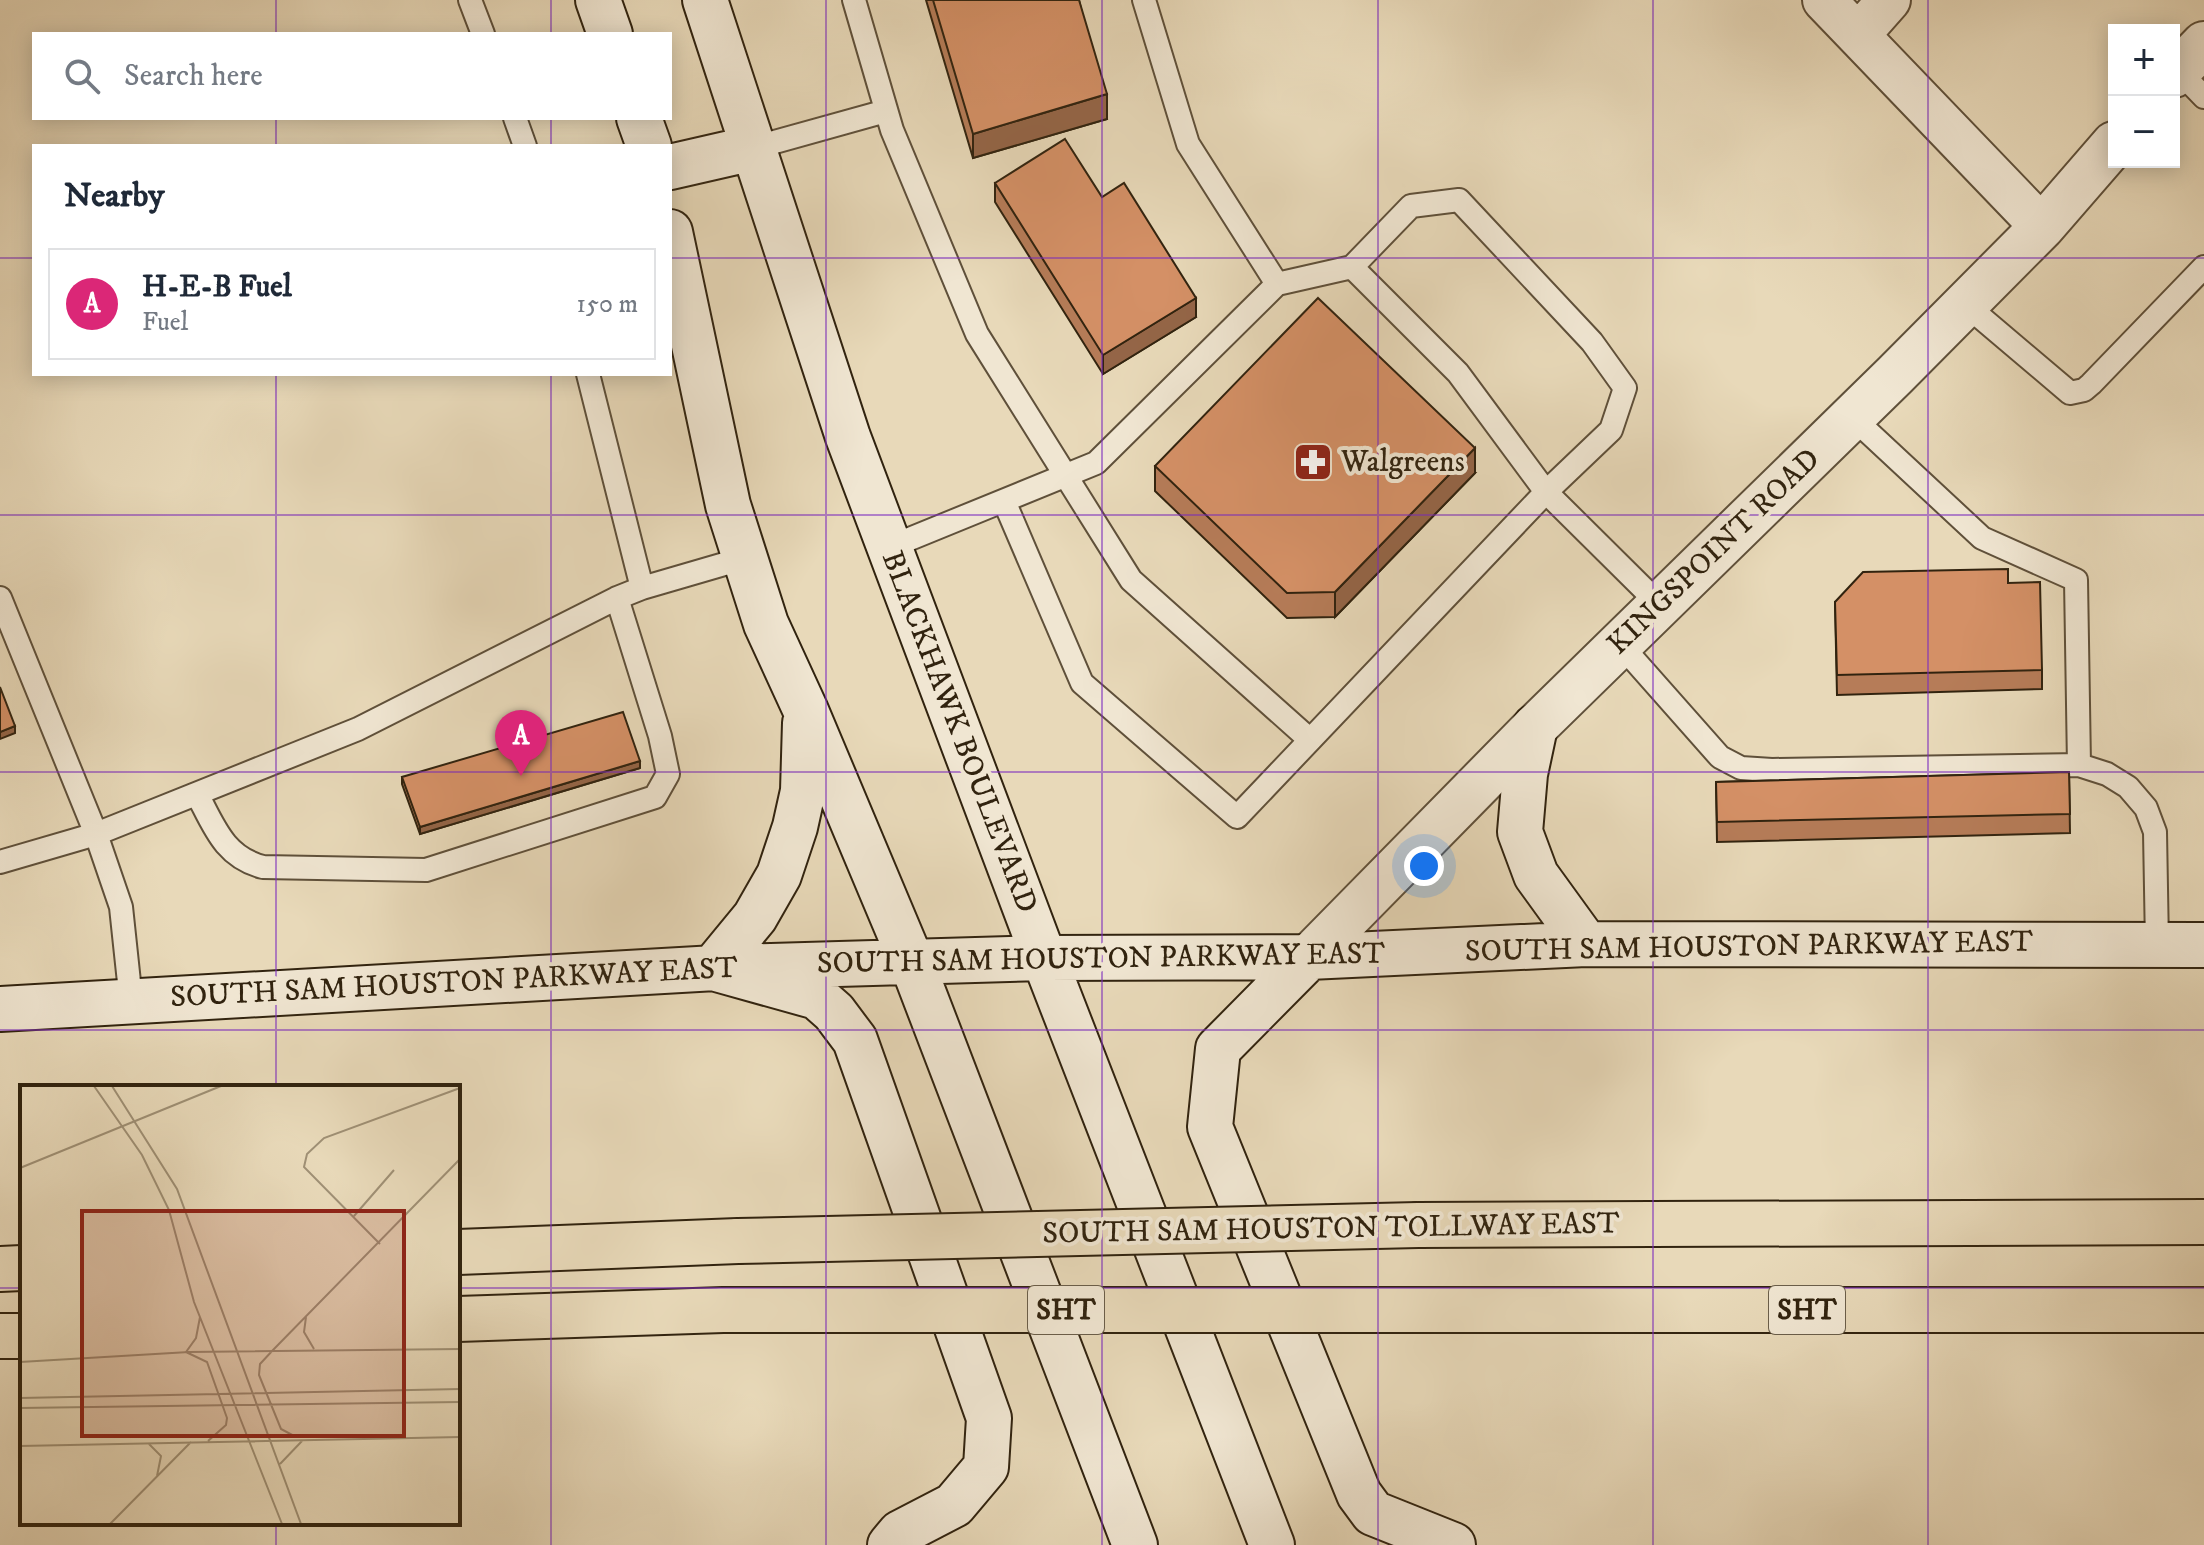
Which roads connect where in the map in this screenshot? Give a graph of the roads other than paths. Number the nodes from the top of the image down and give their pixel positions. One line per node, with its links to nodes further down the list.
1 (470, 0): 8 (lane)
2 (598, 0): 9 (main road)
3 (705, 0): 16 (main road, BLACKHAWK BOULEVARD)
4 (854, 0): 11 (lane)
5 (1144, 0): 23 (lane)
6 (1824, 0): 10 (street)
7 (1889, 0): 10 (street)
8 (482, 32)
9 (609, 32)
10 (1859, 34): 19 (street)
11 (886, 111): 16 (lane); 27 (lane)
12 (516, 120): 14 (lane)
13 (640, 120): 15 (main road)
14 (524, 144)
15 (648, 144)
16 (753, 148): 18 (main road); 30 (main road, BLACKHAWK BOULEVARD)
17 (2108, 151): 19 (main road, KINGSPOINT ROAD)
18 (672, 167)
19 (2042, 227): 24 (main road, KINGSPOINT ROAD)
20 (672, 241): 31 (main road)
21 (1352, 267): 23 (lane); 28 (lane); 28 (lane)
22 (2204, 267): 24 (lane)
23 (1277, 284): 27 (lane)
24 (1965, 304): 26 (main road, KINGSPOINT ROAD)
25 (589, 376): 32 (lane)
26 (1852, 417): 35 (main road, KINGSPOINT ROAD); 40 (lane)
27 (1065, 476): 29 (lane); 39 (lane)
28 (1546, 492): 35 (lane); 39 (lane)
29 (1004, 501): 30 (lane); 39 (lane)
30 (890, 547): 48 (main road, BLACKHAWK BOULEVARD)
31 (745, 558): 32 (lane); 37 (main road)
32 (642, 588): 34 (lane)
33 (0, 598): 42 (lane)
34 (617, 598): 41 (lane); 41 (lane)
35 (1660, 605): 36 (main road, KINGSPOINT ROAD)
36 (1620, 644): 38 (main road, KINGSPOINT ROAD); 40 (lane)
37 (806, 711): 49 (main road); 50 (main road)
38 (1535, 727): 44 (main road); 47 (main road, KINGSPOINT ROAD)
39 (1309, 739)
40 (2079, 765): 45 (lane)
41 (197, 794): 42 (lane)
42 (96, 834): 43 (lane); 51 (lane)
43 (0, 862)
44 (1586, 944): 45 (main road, SOUTH SAM HOUSTON PARKWAY EAST); 47 (main road, SOUTH SAM HOUSTON PARKWAY EAST)
45 (2157, 945): 46 (main road, SOUTH SAM HOUSTON PARKWAY EAST)
46 (2204, 945)
47 (1309, 957): 48 (main road, SOUTH SAM HOUSTON PARKWAY EAST); 62 (main road, KINGSPOINT ROAD)
48 (1044, 958): 49 (main road, SOUTH SAM HOUSTON PARKWAY EAST); 61 (main road, BLACKHAWK BOULEVARD)
49 (912, 963): 50 (main road, SOUTH SAM HOUSTON PARKWAY EAST); 60 (main road)
50 (713, 968): 51 (main road, SOUTH SAM HOUSTON PARKWAY EAST); 59 (main road)
51 (131, 1001): 52 (main road, SOUTH SAM HOUSTON PARKWAY EAST)
52 (0, 1009)
53 (2204, 1222): 54 (highway, SOUTH SAM HOUSTON TOLLWAY EAST, bridge)
54 (460, 1252)
55 (20, 1268): 56 (highway)
56 (0, 1269)
57 (2204, 1310): 58 (highway, SHT, bridge)
58 (460, 1319)
59 (890, 1545)
60 (1135, 1545)
61 (1272, 1545)
62 (1453, 1545)

